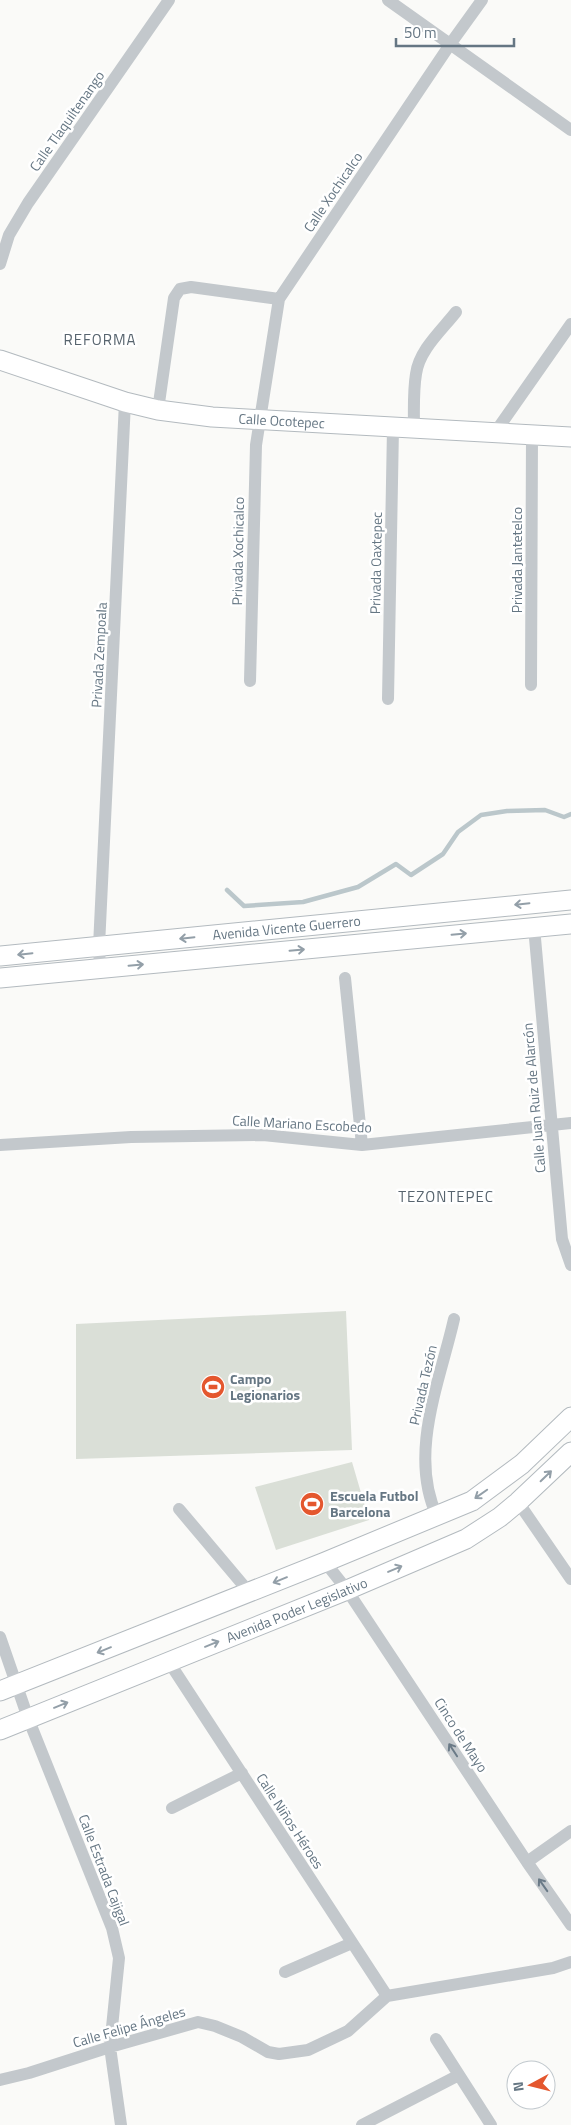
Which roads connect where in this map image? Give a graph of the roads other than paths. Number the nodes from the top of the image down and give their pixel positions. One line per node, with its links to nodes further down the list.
1 (169, 0): 6 (street, Calle Tlaquiltenango)
2 (388, 0): 4 (street)
3 (482, 0): 4 (street, Calle Xochicalco)
4 (451, 43): 5 (street); 7 (street, Calle Xochicalco)
5 (571, 130)
6 (0, 264)
7 (279, 299): 12 (street); 13 (street, Calle Xochicalco)
8 (456, 312): 15 (street)
9 (571, 324): 16 (street)
10 (0, 360): 11 (main road, Calle Ocotepec)
11 (125, 402): 12 (main road, Calle Ocotepec); 25 (street, Privada Zempoala)
12 (158, 410): 13 (main road, Calle Ocotepec)
13 (259, 421): 14 (main road, Calle Ocotepec); 19 (street, Privada Xochicalco)
14 (393, 428): 15 (main road, Calle Ocotepec); 21 (street, Privada Oaxtepec)
15 (414, 429): 16 (main road, Calle Ocotepec)
16 (494, 434): 17 (main road, Calle Ocotepec)
17 (532, 435): 18 (main road, Calle Ocotepec); 20 (street, Privada Jantetelco)
18 (571, 437)
19 (250, 682)
20 (532, 685)
21 (388, 699)
22 (571, 900): 25 (main road, Avenida Vicente Guerrero, one-way to 25)
23 (571, 924): 24 (main road, Avenida Vicente Guerrero)
24 (534, 927): 27 (main road, Avenida Vicente Guerrero, one-way to 24); 31 (street, Calle Juan Ruiz de Alarcón)
25 (99, 946): 26 (main road, Avenida Vicente Guerrero, one-way to 26); 27 (street, Privada Zempoala)
26 (0, 956)
27 (100, 968): 28 (main road, Avenida Vicente Guerrero)
28 (0, 978)
29 (344, 978): 33 (street)
30 (571, 1122): 31 (street, Calle Mariano Escobedo)
31 (552, 1126): 33 (street, Calle Mariano Escobedo); 34 (street, Calle Juan Ruiz de Alarcón)
32 (0, 1145): 33 (street, Calle Mariano Escobedo)
33 (362, 1145)
34 (571, 1265)
35 (454, 1319): 40 (street, Privada Tezón)
36 (571, 1417): 40 (main road, one-way to 40)
37 (571, 1452): 38 (main road, Avenida Poder Legislativo, one-way to 37)
38 (518, 1502): 42 (street); 43 (main road, Avenida Poder Legislativo, one-way to 38)
39 (179, 1509): 44 (street)
40 (437, 1516): 41 (main road)
41 (325, 1562): 43 (street, Cinco de Mayo); 44 (main road, one-way to 44)
42 (571, 1579)
43 (347, 1590): 46 (main road, Avenida Poder Legislativo, one-way to 43); 53 (street, Cinco de Mayo, one-way to 43)
44 (249, 1592): 47 (main road, one-way to 47)
45 (0, 1637): 47 (street, Calle Estrada Cajigal)
46 (169, 1662): 48 (main road, Avenida Poder Legislativo, one-way to 46); 50 (street, Calle Niños Héroes)
47 (9, 1688): 48 (street, Calle Estrada Cajigal)
48 (28, 1718): 49 (main road, Avenida Poder Legislativo); 60 (street, Calle Estrada Cajigal)
49 (0, 1730)
50 (242, 1774): 51 (street); 55 (street, Calle Niños Héroes)
51 (172, 1808)
52 (571, 1831): 53 (street)
53 (527, 1862): 54 (street, Cinco de Mayo, one-way to 53)
54 (571, 1925)
55 (352, 1943): 57 (street); 58 (street, Calle Niños Héroes)
56 (571, 1962): 58 (street)
57 (286, 1972)
58 (386, 1996): 60 (street, Calle Felipe Ángeles)
59 (436, 2039): 61 (street)
60 (110, 2047): 62 (street, Calle Felipe Ángeles); 63 (street, Calle Estrada Cajigal)
61 (459, 2075): 64 (street); 65 (street)
62 (0, 2080)
63 (121, 2125)
64 (362, 2125)
65 (491, 2125)

